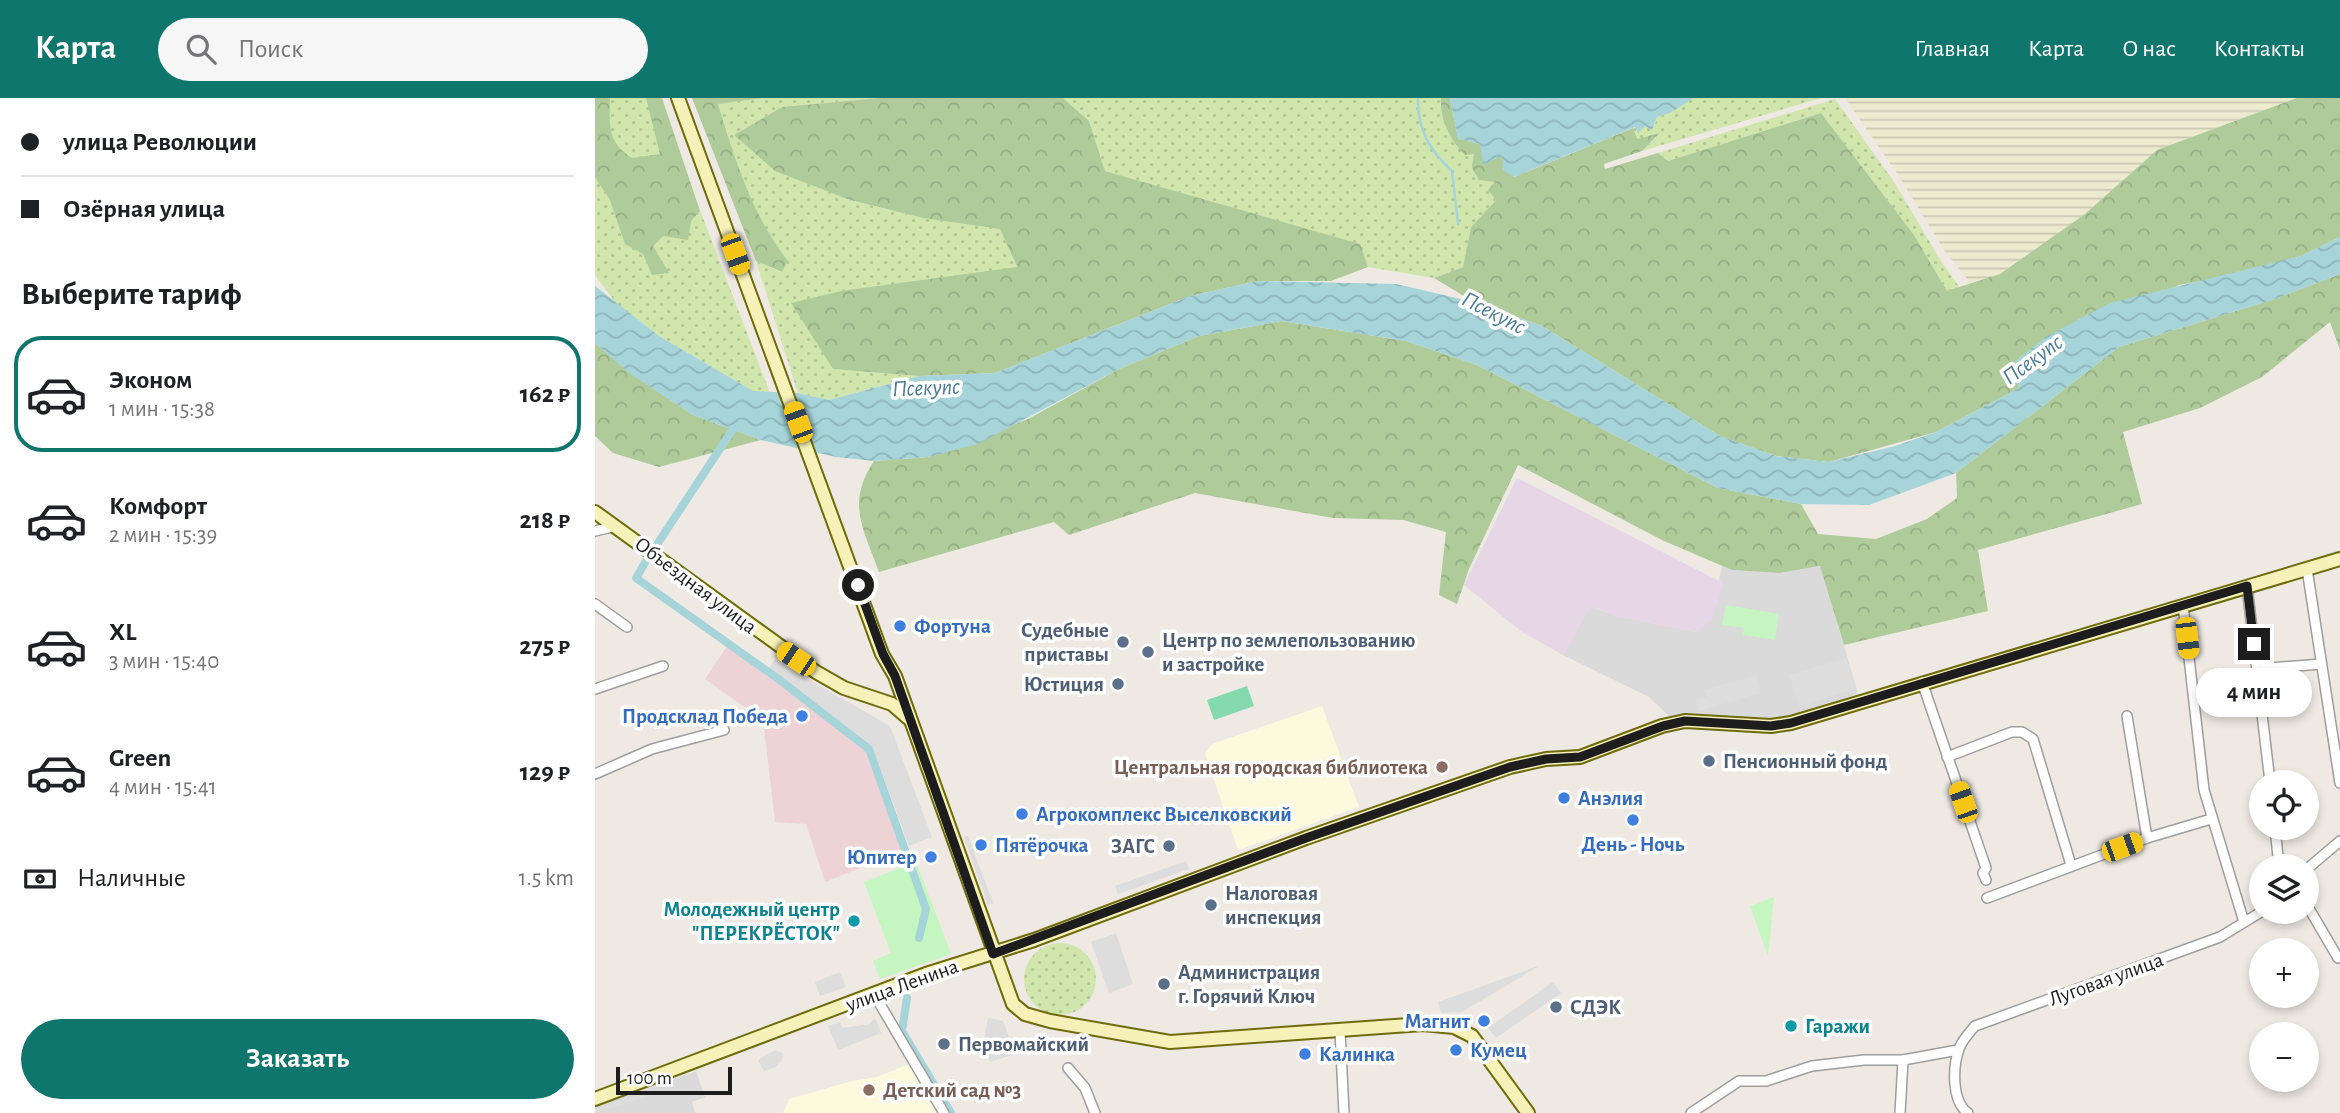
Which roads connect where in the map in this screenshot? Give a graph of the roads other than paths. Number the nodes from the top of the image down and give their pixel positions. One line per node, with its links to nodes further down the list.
1 (678, 98): 14 (street)
2 (595, 512): 3 (street, Объездная улица)
3 (616, 526): 4 (street); 17 (street, Объездная улица)
4 (595, 531)
5 (2340, 559): 6 (street, улица Ленина)
6 (2307, 569): 7 (street, улица Ленина); 11 (street)
7 (2247, 586): 9 (street, улица Ленина); 13 (street)
8 (595, 604): 10 (street)
9 (2183, 605): 15 (street, улица Ленина); 25 (street)
10 (627, 627)
11 (2321, 664): 13 (street); 24 (street)
12 (663, 666): 16 (street)
13 (2257, 668): 22 (street)
14 (895, 676): 17 (street); 19 (street)
15 (1922, 682): 21 (street); 35 (street, улица Ленина)
16 (595, 689)
17 (871, 696): 19 (street, Объездная улица)
18 (2127, 716): 26 (street)
19 (911, 722): 35 (street)
20 (724, 730): 23 (street)
21 (1947, 757): 29 (street); 30 (street)
22 (2269, 770)
23 (595, 774)
24 (2340, 783)
25 (2211, 819): 26 (street); 33 (street)
26 (2147, 838): 29 (street)
27 (2340, 841): 28 (street)
28 (2319, 859)
29 (2071, 865): 31 (street)
30 (1986, 880)
31 (1987, 898)
32 (2249, 919): 33 (street, Луговая улица)
33 (2244, 922): 39 (street, Луговая улица)
34 (2318, 924): 36 (street)
35 (993, 954): 37 (street, улица Ленина); 38 (street)
36 (2338, 958)
37 (874, 994): 42 (street, улица Ленина); 43 (street)
38 (1340, 1031): 45 (street); 46 (street)
39 (1958, 1050): 40 (street); 49 (street)
40 (1903, 1060): 47 (street); 48 (street)
41 (1069, 1068): 44 (street)
42 (595, 1099)
43 (944, 1113)
44 (1095, 1113)
45 (1344, 1113)
46 (1528, 1113)
47 (1691, 1113)
48 (1900, 1113)
49 (1968, 1113)

